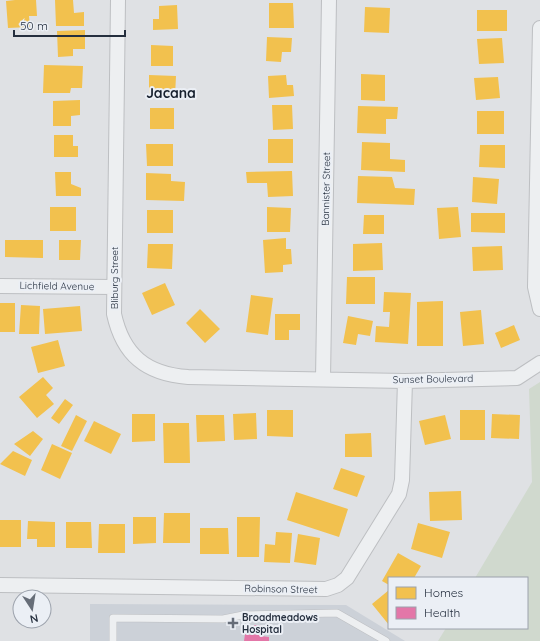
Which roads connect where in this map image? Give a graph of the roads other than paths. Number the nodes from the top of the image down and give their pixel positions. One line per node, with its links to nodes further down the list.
1 (118, 0): 5 (street, Bliburg Street)
2 (329, 0): 8 (street, Bannister Street)
3 (540, 28): 6 (street)
4 (0, 286): 5 (street, Lichfield Avenue)
5 (114, 287): 8 (street, Bliburg Street)
6 (540, 309)
7 (540, 363): 9 (street, Sunset Boulevard)
8 (323, 379): 9 (street, Sunset Boulevard)
9 (405, 381): 10 (street, Robinson Street)
10 (0, 585)
11 (113, 641): 12 (lane)
12 (386, 641)

